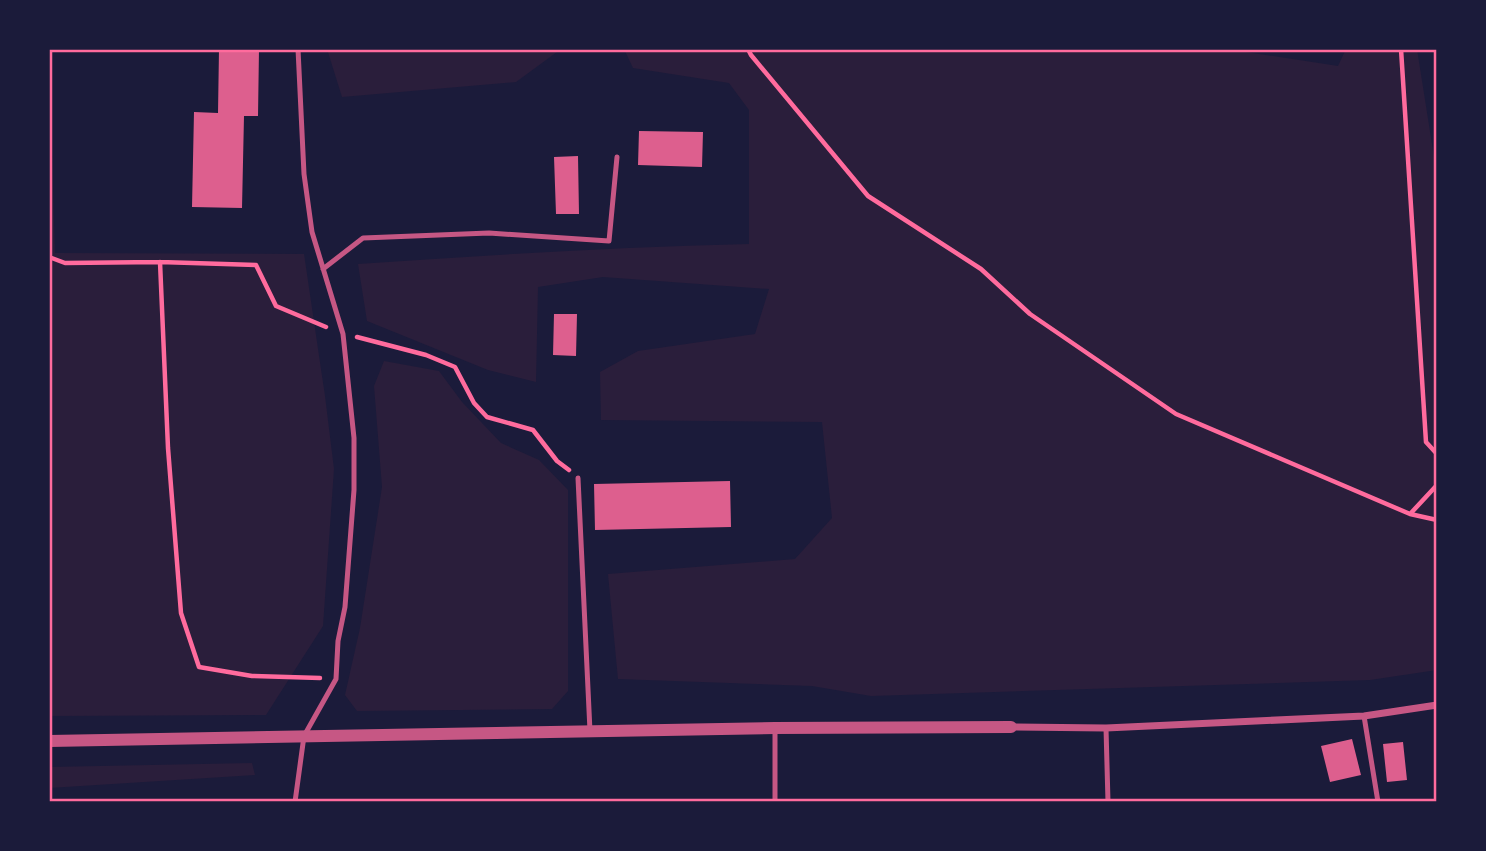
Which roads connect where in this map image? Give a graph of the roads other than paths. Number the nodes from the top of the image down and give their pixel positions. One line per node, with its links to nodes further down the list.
1 (298, 49): 3 (lane)
2 (617, 157): 3 (lane)
3 (323, 269): 11 (lane)
4 (578, 478): 10 (lane)
5 (1437, 705): 6 (street)
6 (1364, 716): 9 (street); 16 (lane)
7 (1011, 727): 8 (street); 9 (street)
8 (775, 728): 10 (street); 14 (lane)
9 (1106, 728): 15 (lane)
10 (590, 731): 11 (street)
11 (304, 736): 12 (street); 13 (lane)
12 (49, 741)
13 (295, 802)
14 (775, 802)
15 (1108, 802)
16 (1378, 802)

